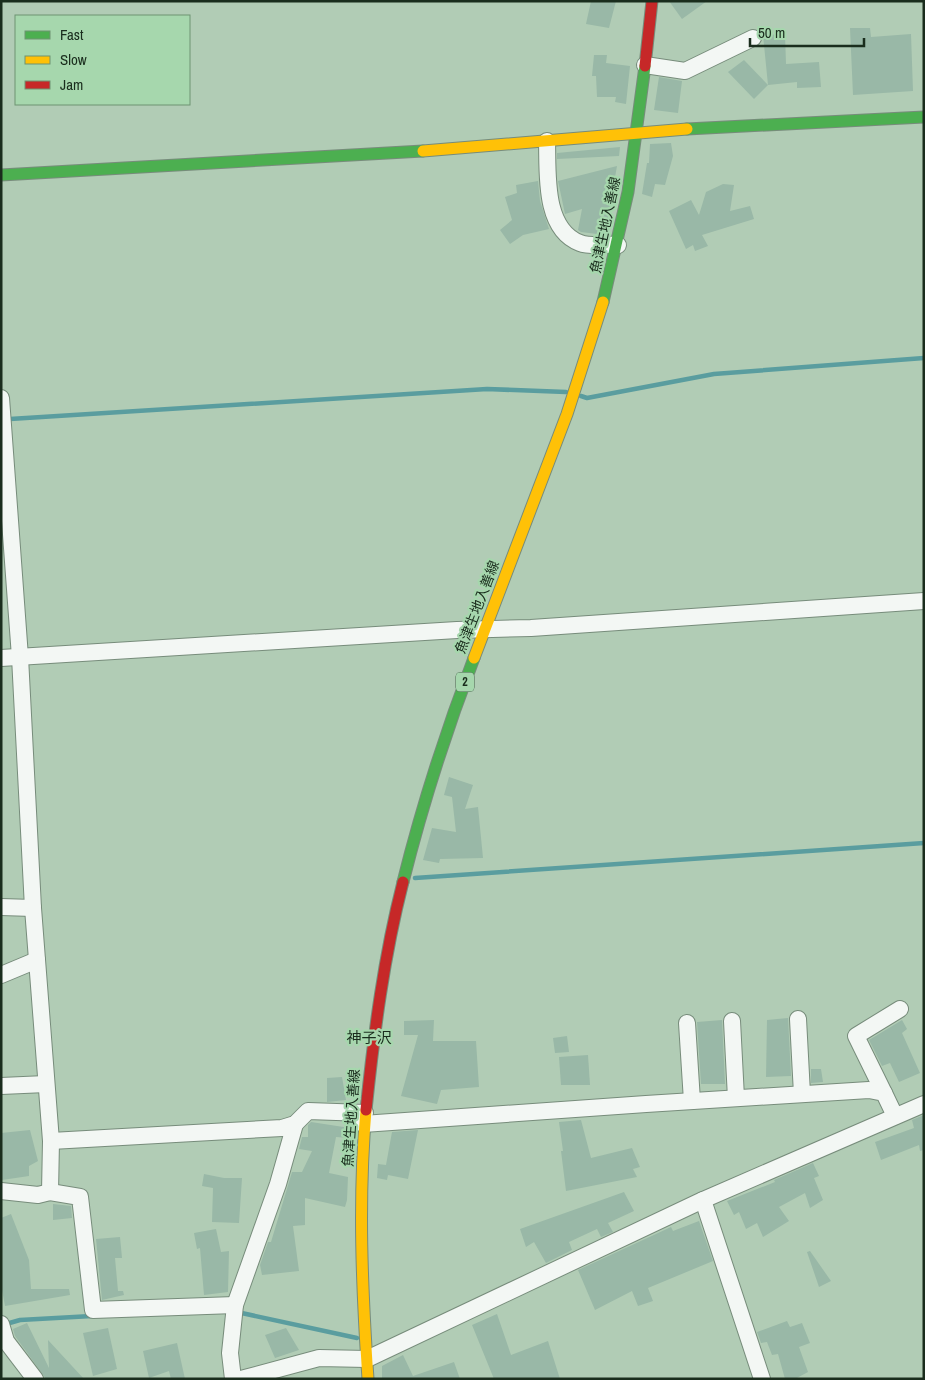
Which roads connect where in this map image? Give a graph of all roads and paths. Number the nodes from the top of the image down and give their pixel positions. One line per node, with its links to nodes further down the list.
1 (652, 1): 3 (main road, 魚津生地入善線 / 2)
2 (753, 38): 3 (street)
3 (645, 65): 5 (main road, 魚津生地入善線 / 2)
4 (924, 117): 5 (main road)
5 (637, 132): 6 (main road); 8 (main road, 魚津生地入善線 / 2)
6 (547, 141): 7 (main road); 8 (street)
7 (1, 175)
8 (618, 245): 11 (main road, 魚津生地入善線 / 2)
9 (1, 398): 12 (street)
10 (924, 601): 11 (street)
11 (484, 631): 12 (street); 30 (main road, 魚津生地入善線 / 2)
12 (20, 657): 13 (street); 15 (street)
13 (1, 658)
14 (1, 907): 15 (street)
15 (33, 908): 16 (street)
16 (37, 960): 17 (street); 22 (street)
17 (1, 975)
18 (900, 1009): 24 (street)
19 (798, 1019): 25 (street)
20 (732, 1021): 26 (street)
21 (687, 1023): 27 (street)
22 (46, 1084): 23 (street); 32 (street)
23 (1, 1086)
24 (884, 1093): 25 (street); 29 (street)
25 (802, 1094): 26 (street)
26 (736, 1098): 27 (street)
27 (692, 1101): 30 (street)
28 (924, 1104): 29 (street)
29 (895, 1116): 35 (street)
30 (364, 1119): 31 (street); 38 (main road, 魚津生地入善線 / 2)
31 (295, 1124): 32 (street); 36 (street)
32 (50, 1141): 34 (street)
33 (1, 1191): 34 (street)
34 (50, 1192): 36 (street)
35 (703, 1200): 38 (street); 43 (street)
36 (235, 1305): 40 (street)
37 (1, 1324): 39 (street)
38 (367, 1359): 41 (street); 42 (main road, 魚津生地入善線 / 2)
39 (35, 1379)
40 (233, 1379)
41 (241, 1379)
42 (368, 1379)
43 (762, 1379)

